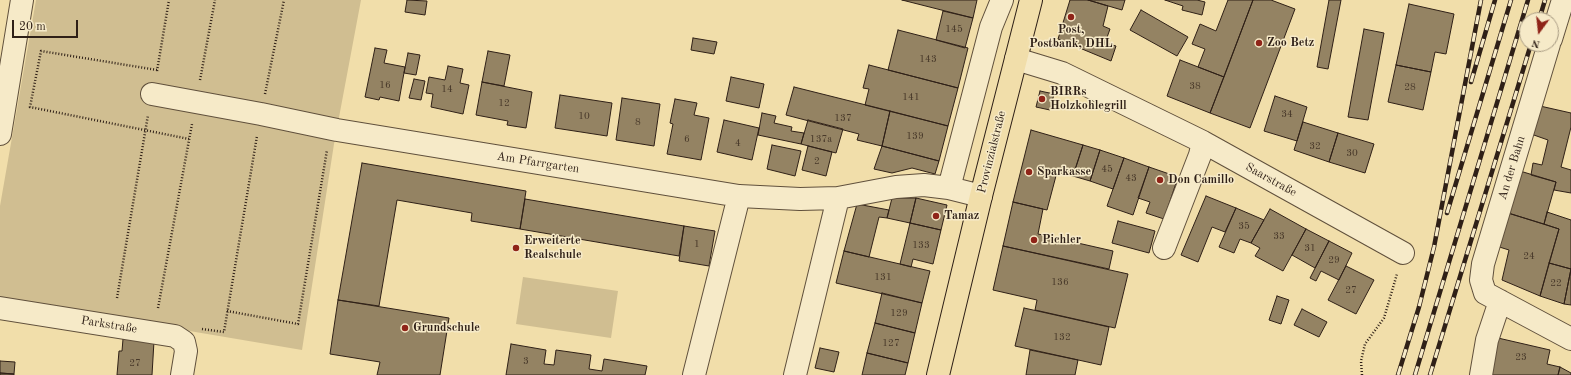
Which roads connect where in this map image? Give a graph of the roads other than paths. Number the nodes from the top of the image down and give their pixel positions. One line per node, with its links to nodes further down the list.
1 (22, 0): 9 (street)
2 (1002, 0): 11 (street)
3 (1031, 0): 7 (main road, Provinzialstraße)
4 (1563, 0): 5 (street)
5 (1559, 13)
6 (1548, 52): 17 (street, An der Bahn)
7 (1016, 59): 10 (street, Saarstraße); 13 (main road, Provinzialstraße)
8 (152, 94): 12 (street, Am Pfarrgarten)
9 (0, 134)
10 (1203, 142): 15 (street); 16 (street, Saarstraße)
11 (949, 188): 13 (street, Am Pfarrgarten); 14 (street, Am Pfarrgarten)
12 (739, 196): 14 (street, Am Pfarrgarten); 21 (street)
13 (981, 196): 23 (main road, Provinzialstraße)
14 (838, 198): 22 (street)
15 (1164, 248)
16 (1403, 253)
17 (1493, 297): 19 (street); 24 (street)
18 (0, 308): 20 (street, Parkstraße)
19 (1571, 339)
20 (182, 375)
21 (694, 375)
22 (795, 375)
23 (938, 375)
24 (1481, 375)

